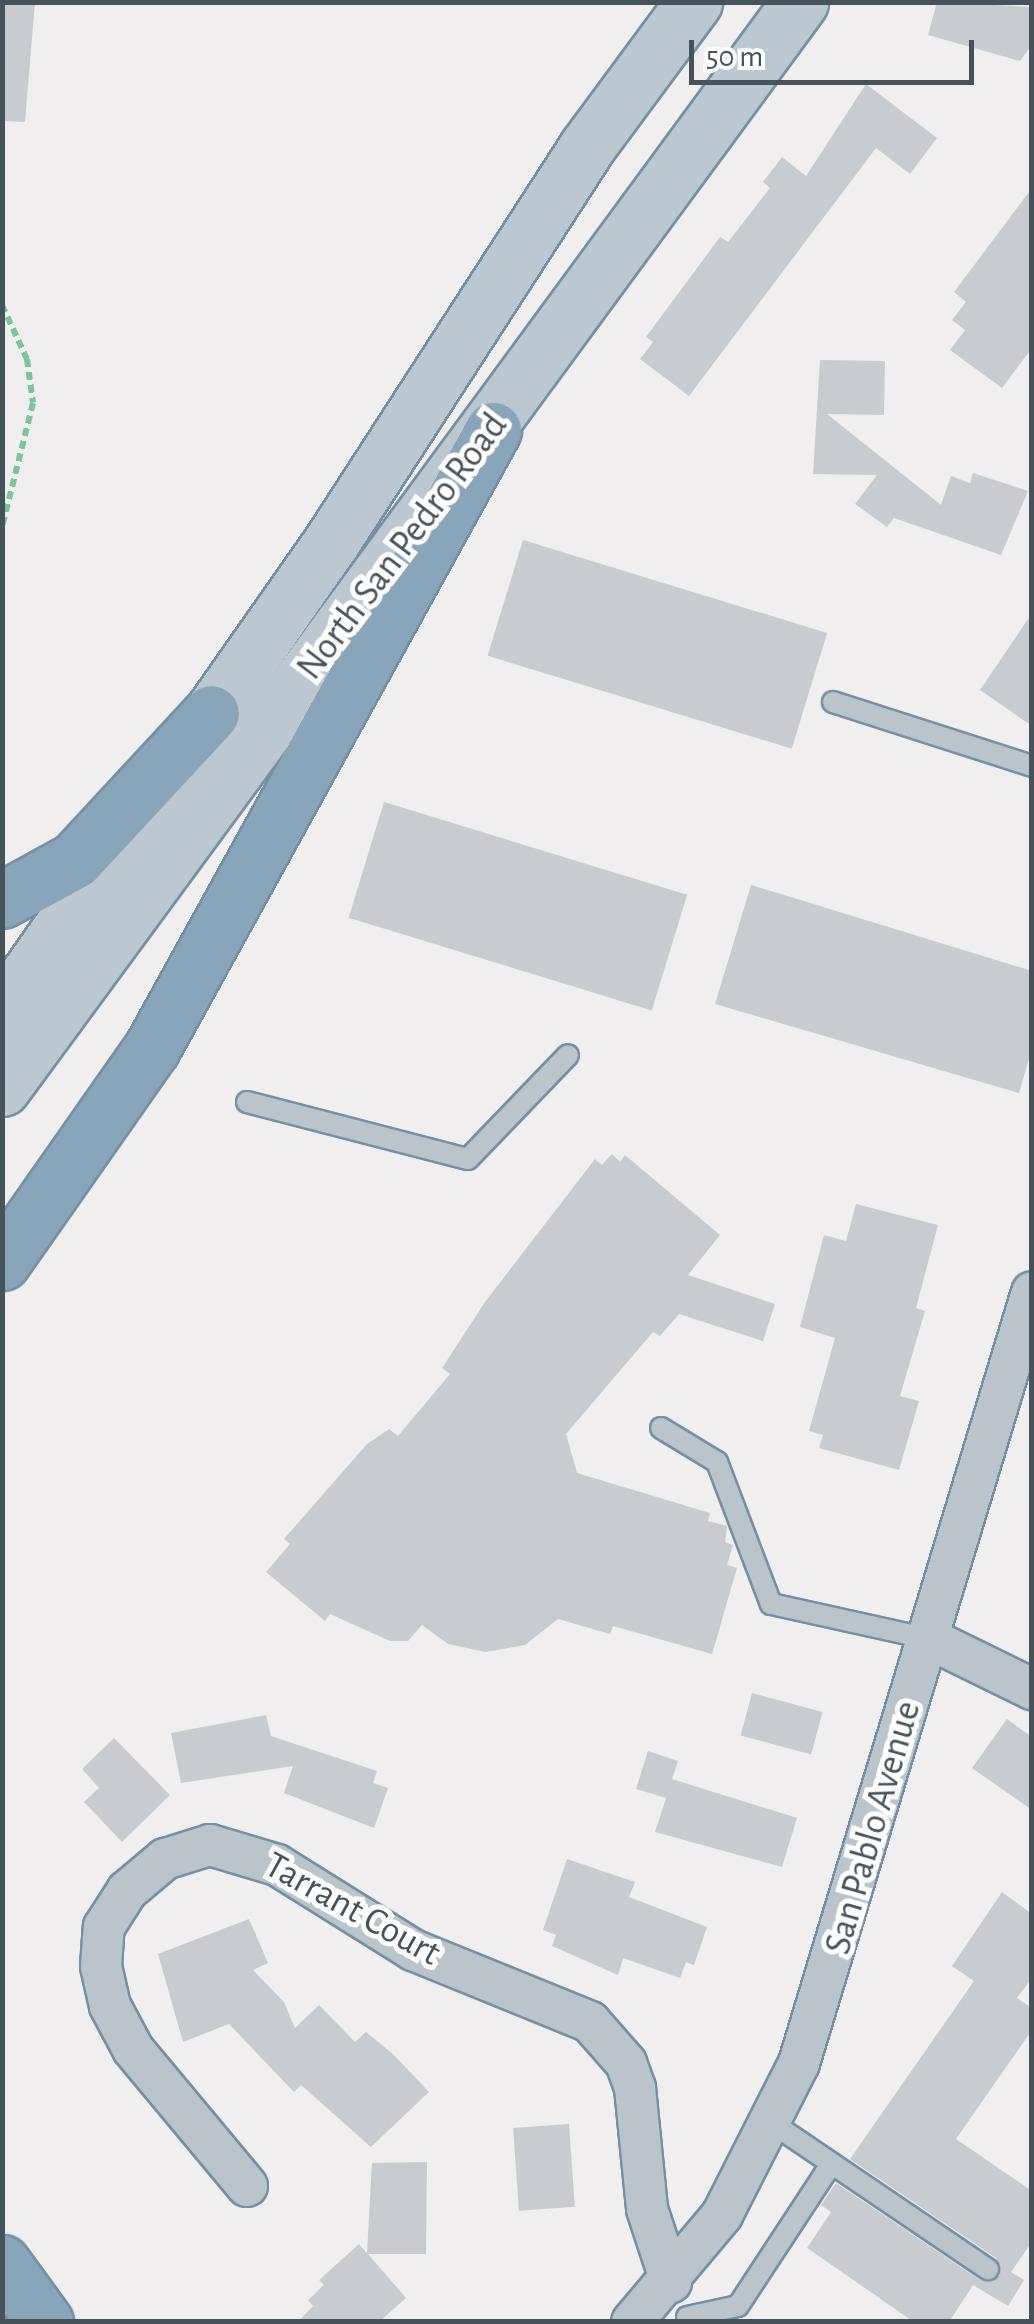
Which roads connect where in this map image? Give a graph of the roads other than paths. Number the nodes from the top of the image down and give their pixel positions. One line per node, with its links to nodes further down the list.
1 (694, 2): 5 (main road, North San Pedro Road)
2 (800, 2): 3 (main road, North San Pedro Road)
3 (493, 430): 10 (main road, North San Pedro Road); 12 (highway)
4 (833, 702): 6 (lane)
5 (211, 713): 7 (highway); 8 (main road, North San Pedro Road)
6 (1032, 766)
7 (2, 900)
8 (2, 1012)
9 (568, 1055): 11 (lane)
10 (2, 1088)
11 (247, 1102)
12 (2, 1262)
13 (1032, 1292): 15 (street, San Pablo Avenue)
14 (661, 1428): 15 (lane)
15 (930, 1639): 16 (street); 17 (street, San Pablo Avenue)
16 (1032, 1689)
17 (772, 2123): 18 (lane); 22 (street, San Pablo Avenue)
18 (830, 2166): 21 (lane); 22 (lane)
19 (246, 2186): 22 (street, Tarrant Court)
20 (2, 2259): 23 (highway)
21 (988, 2270)
22 (682, 2307): 24 (street, San Pablo Avenue)
23 (41, 2316)
24 (632, 2322)

